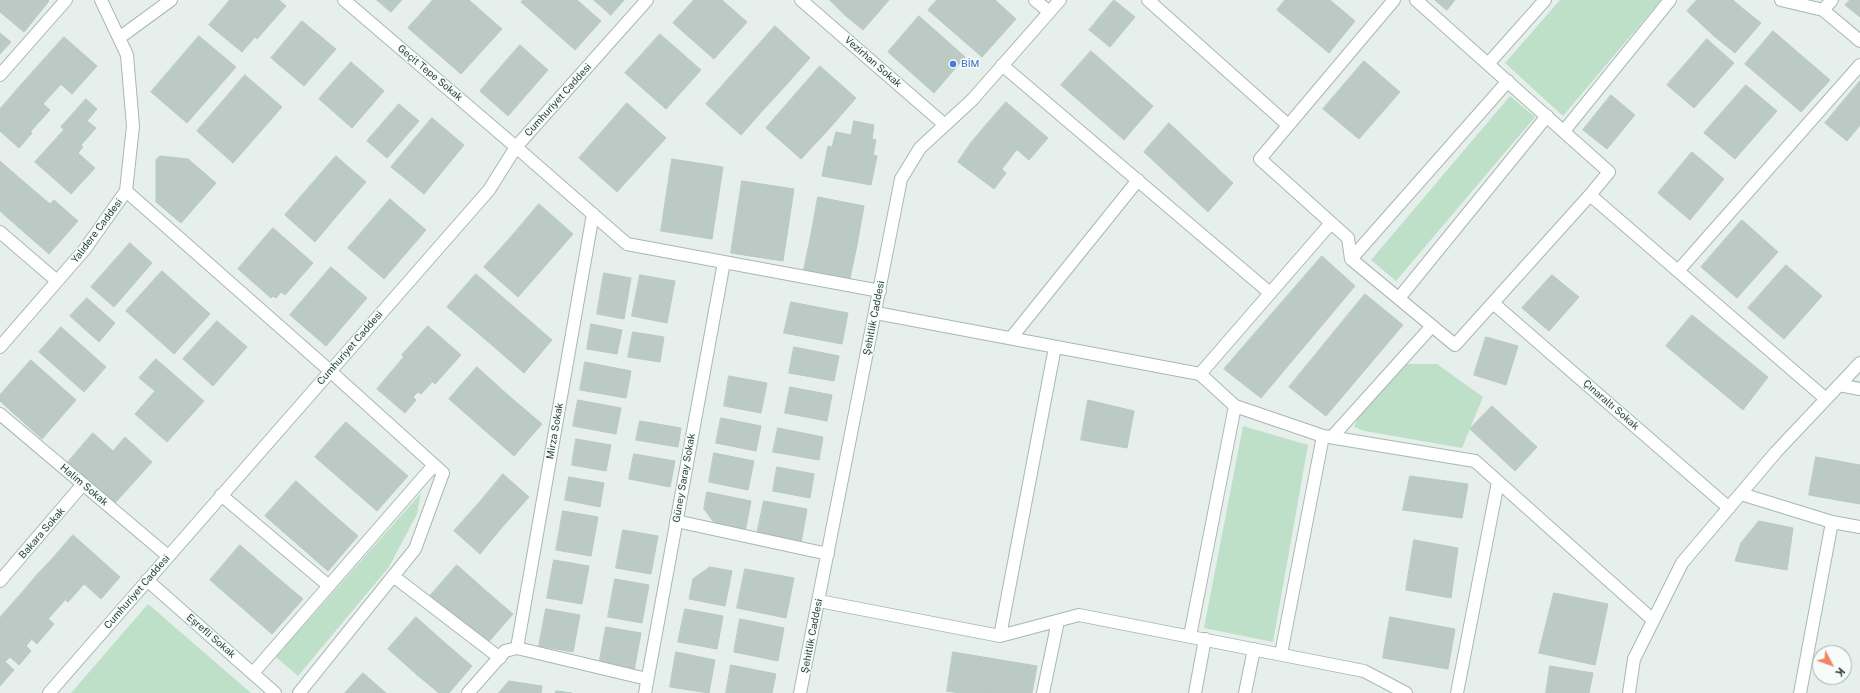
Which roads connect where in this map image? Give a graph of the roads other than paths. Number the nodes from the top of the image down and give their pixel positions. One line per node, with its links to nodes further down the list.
1 (66, 0): 23 (street)
2 (101, 0): 18 (street, Yalıdere Caddesi)
3 (172, 0): 18 (street)
4 (344, 0): 29 (street, Geçit Tepe Sokak)
5 (648, 0): 29 (street, Cumhuriyet Caddesi)
6 (801, 0): 26 (street, Vezirhan Sokak)
7 (1035, 0): 17 (street)
8 (1060, 0): 17 (street, Şehitlik Caddesi)
9 (1148, 0): 27 (street)
10 (1394, 0): 27 (street)
11 (1416, 0): 20 (street)
12 (1544, 0): 20 (street)
13 (1670, 0): 28 (street)
14 (1780, 0): 16 (street)
15 (1832, 0): 16 (street)
16 (1823, 10): 19 (street)
17 (1049, 12): 21 (street, Şehitlik Caddesi)
18 (119, 38): 31 (street, Yalıdere Caddesi)
19 (1860, 41)
20 (1488, 64): 24 (street)
21 (1002, 65): 26 (street, Şehitlik Caddesi); 30 (street)
22 (1860, 65): 38 (street)
23 (0, 75)
24 (1508, 82): 25 (street); 36 (street)
25 (1546, 116): 28 (street); 42 (street)
26 (945, 125): 40 (street, Şehitlik Caddesi)
27 (1288, 126): 34 (street)
28 (1564, 131): 32 (street)
29 (516, 147): 33 (street, Geçit Tepe Sokak); 50 (street, Cumhuriyet Caddesi)
30 (1138, 180): 41 (street); 46 (street)
31 (126, 191): 39 (street, Yalıdere Caddesi); 50 (street)
32 (1590, 195): 38 (street); 43 (street)
33 (593, 214): 37 (street, Geçit Tepe Sokak); 79 (street, Mirza Sokak)
34 (1331, 223): 36 (street); 41 (street)
35 (0, 232): 39 (street)
36 (1350, 259): 42 (street)
37 (724, 262): 40 (street, Geçit Tepe Sokak); 64 (street, Güney Saray Sokak)
38 (1678, 271): 54 (street)
39 (57, 281): 47 (street, Yalıdere Caddesi)
40 (880, 291): 44 (street, Şehitlik Caddesi)
41 (1270, 293): 51 (street)
42 (1399, 298): 45 (street)
43 (1493, 303): 45 (street); 63 (street, Çınaraltı Sokak)
44 (876, 312): 46 (street); 67 (street, Şehitlik Caddesi)
45 (1432, 326): 57 (street)
46 (1011, 338): 48 (street)
47 (0, 347)
48 (1055, 347): 51 (street); 76 (street)
49 (1860, 363): 52 (street)
50 (330, 371): 58 (street); 62 (street, Cumhuriyet Caddesi)
51 (1200, 374): 55 (street)
52 (1839, 385): 53 (street); 54 (street)
53 (1860, 389)
54 (1826, 399): 61 (street)
55 (1235, 406): 57 (street); 77 (street)
56 (0, 414): 60 (street, Halim Sokak)
57 (1327, 436): 59 (street); 81 (street)
58 (434, 465): 69 (street); 72 (street)
59 (1498, 482): 75 (street); 96 (street)
60 (83, 484): 68 (street, Halim Sokak); 71 (street, Bakara Sokak)
61 (1741, 494): 63 (street); 65 (street)
62 (221, 495): 68 (street, Cumhuriyet Caddesi); 72 (street)
63 (1729, 508): 75 (street)
64 (676, 521): 67 (street); 84 (street, Güney Saray Sokak)
65 (1832, 522): 66 (street); 98 (street)
66 (1860, 527)
67 (828, 554): 73 (street, Şehitlik Caddesi)
68 (168, 556): 70 (street, Cumhuriyet Caddesi)
69 (393, 576): 82 (street); 88 (street)
70 (147, 580): 83 (street, Eşrefli Sokak); 86 (street, Cumhuriyet Caddesi)
71 (0, 581)
72 (328, 586): 83 (street)
73 (819, 601): 76 (street); 91 (street, Şehitlik Caddesi)
74 (1058, 620): 76 (street); 77 (street); 92 (street)
75 (1654, 620): 97 (street)
76 (1000, 636)
77 (1190, 636): 78 (street)
78 (1205, 639): 80 (street); 93 (street)
79 (517, 648): 82 (street); 84 (street)
80 (1254, 649): 81 (street); 94 (street)
81 (1281, 654): 85 (street)
82 (500, 658): 89 (street)
83 (253, 673): 87 (street, Eşrefli Sokak)
84 (647, 679): 90 (street, Güney Saray Sokak)
85 (1391, 689): 95 (street)
86 (49, 693)
87 (276, 693)
88 (298, 693)
89 (468, 693)
90 (645, 693)
91 (800, 693)
92 (1043, 693)
93 (1195, 693)
94 (1245, 693)
95 (1406, 693)
96 (1457, 693)
97 (1629, 693)
98 (1800, 693)

